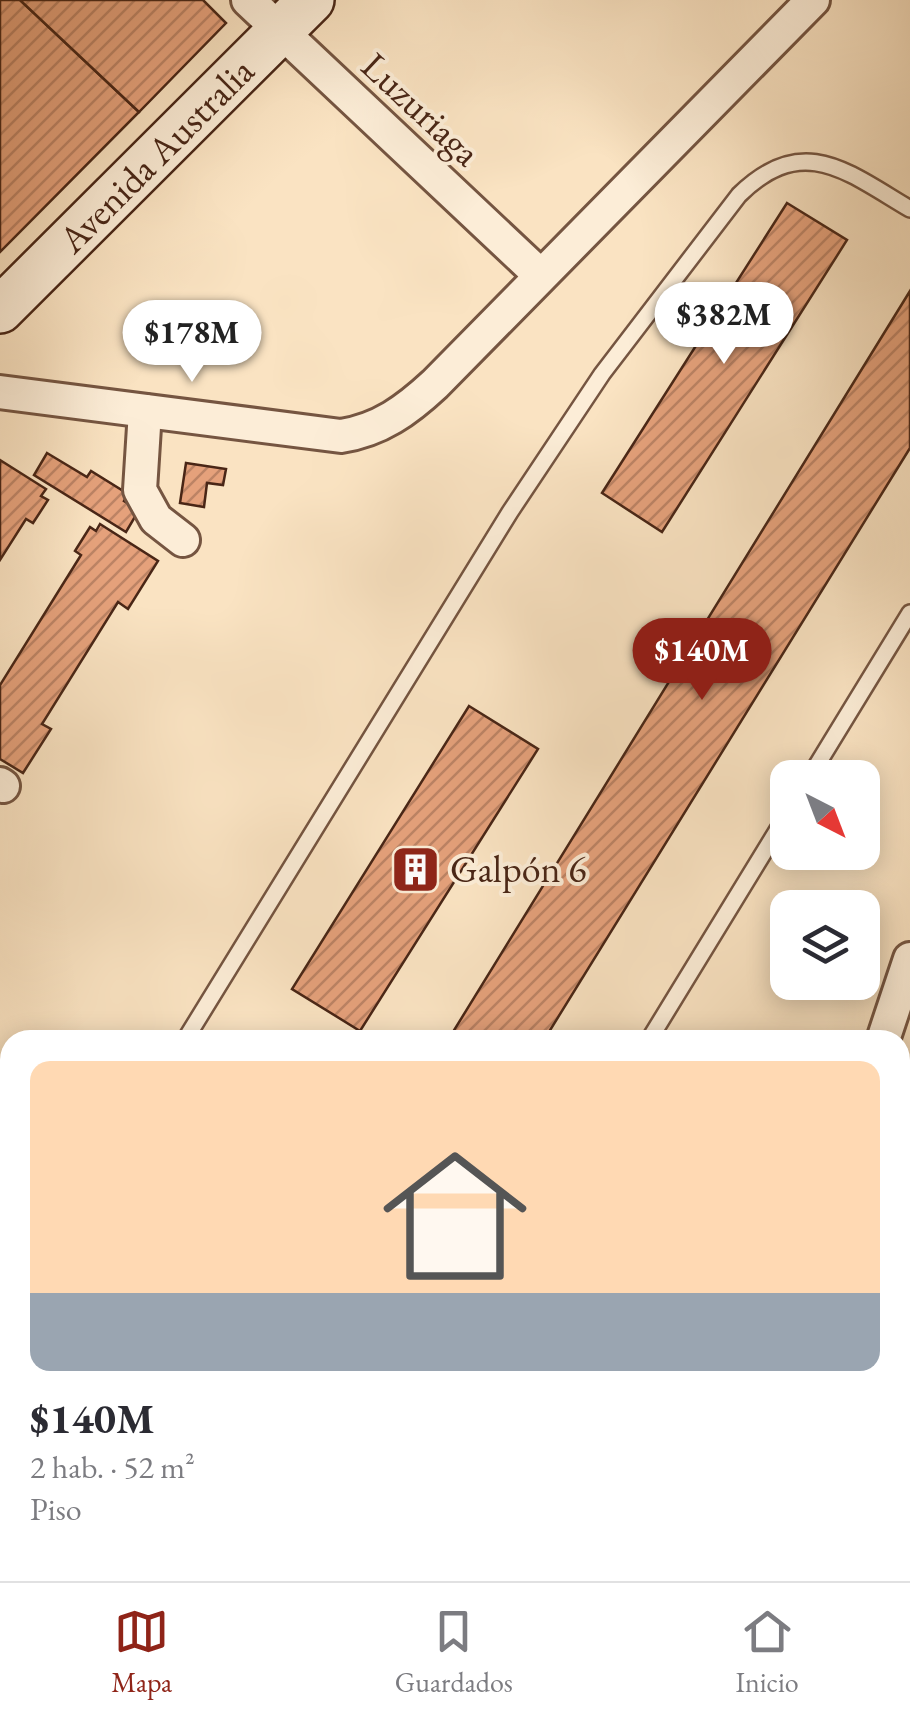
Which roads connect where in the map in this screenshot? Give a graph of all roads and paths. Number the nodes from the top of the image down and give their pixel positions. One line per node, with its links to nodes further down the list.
1 (248, 0): 3 (street, Luzuriaga)
2 (812, 0): 5 (street)
3 (296, 16): 5 (street, Luzuriaga); 6 (main road, Avenida Australia)
4 (910, 209): 14 (lane)
5 (540, 276): 8 (street)
6 (0, 310)
7 (0, 392): 8 (street)
8 (145, 410): 9 (street)
9 (182, 540)
10 (910, 613): 11 (lane)
11 (820, 760)
12 (770, 842): 15 (lane)
13 (910, 959): 16 (street)
14 (191, 1030)
15 (655, 1030)
16 (886, 1030)

